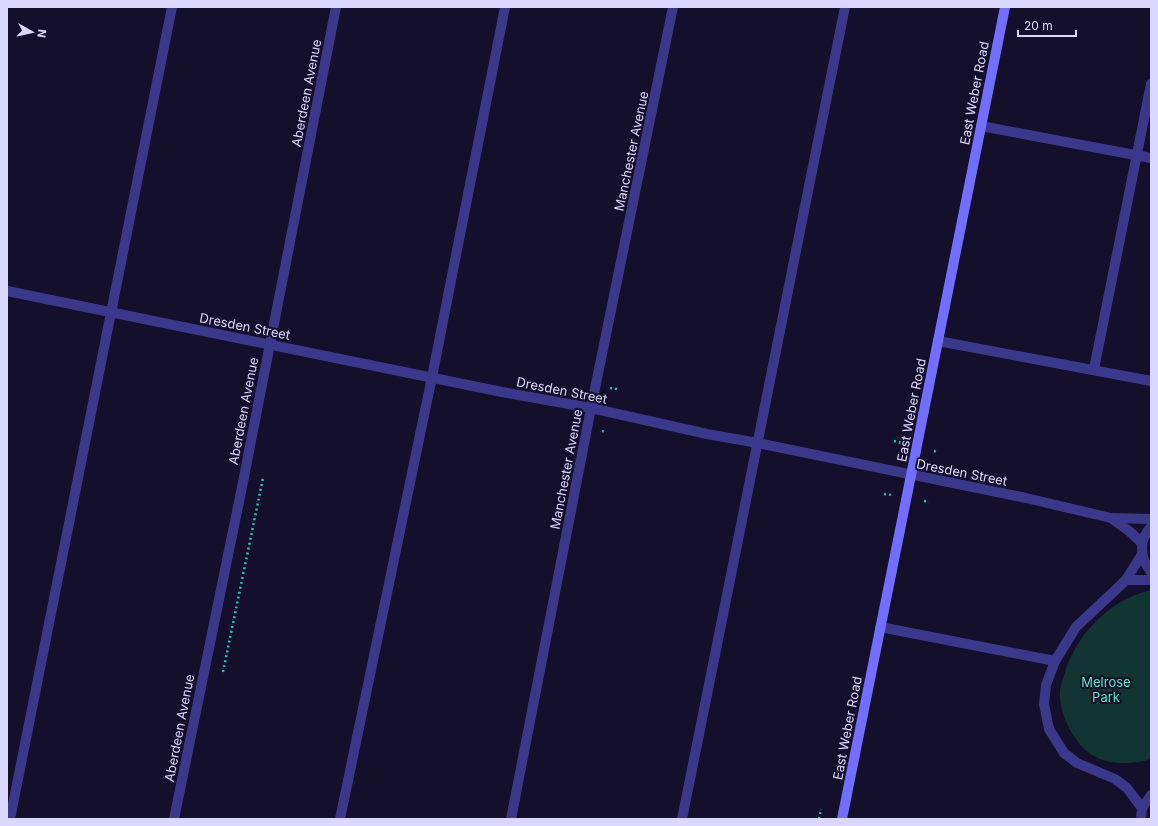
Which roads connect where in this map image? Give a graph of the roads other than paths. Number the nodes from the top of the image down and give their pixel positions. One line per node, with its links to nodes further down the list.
1 (172, 7): 12 (street)
2 (336, 7): 14 (street, Aberdeen Avenue)
3 (505, 7): 16 (street)
4 (673, 7): 18 (street, Manchester Avenue)
5 (845, 7): 19 (street)
6 (1005, 7): 8 (street, East Weber Road)
7 (1151, 84): 9 (street)
8 (981, 126): 9 (street); 13 (street, East Weber Road)
9 (1137, 155): 10 (street); 15 (street)
10 (1151, 158)
11 (7, 291): 12 (street, Dresden Street)
12 (111, 312): 14 (street, Dresden Street); 33 (street)
13 (938, 341): 15 (street); 20 (street, East Weber Road)
14 (270, 344): 16 (street, Dresden Street); 34 (street, Aberdeen Avenue)
15 (1094, 370): 17 (street)
16 (432, 377): 18 (street, Dresden Street); 35 (street)
17 (1151, 381)
18 (592, 408): 19 (street, Dresden Street); 36 (street, Manchester Avenue)
19 (758, 443): 20 (street, Dresden Street); 37 (street)
20 (911, 475): 21 (street, Dresden Street); 29 (street, East Weber Road)
21 (1112, 518): 22 (street, Dresden Street); 24 (street, Dresden Street)
22 (1151, 519)
23 (1151, 527): 24 (street)
24 (1142, 543): 25 (street)
25 (1142, 554): 26 (street); 27 (street)
26 (1151, 572)
27 (1126, 580): 28 (street); 30 (street)
28 (1151, 580)
29 (880, 628): 30 (street); 38 (street, East Weber Road)
30 (1055, 660): 32 (street)
31 (1151, 795): 32 (street)
32 (1142, 808): 39 (street)
33 (10, 819)
34 (174, 819)
35 (340, 819)
36 (510, 819)
37 (682, 819)
38 (842, 819)
39 (1141, 819)

